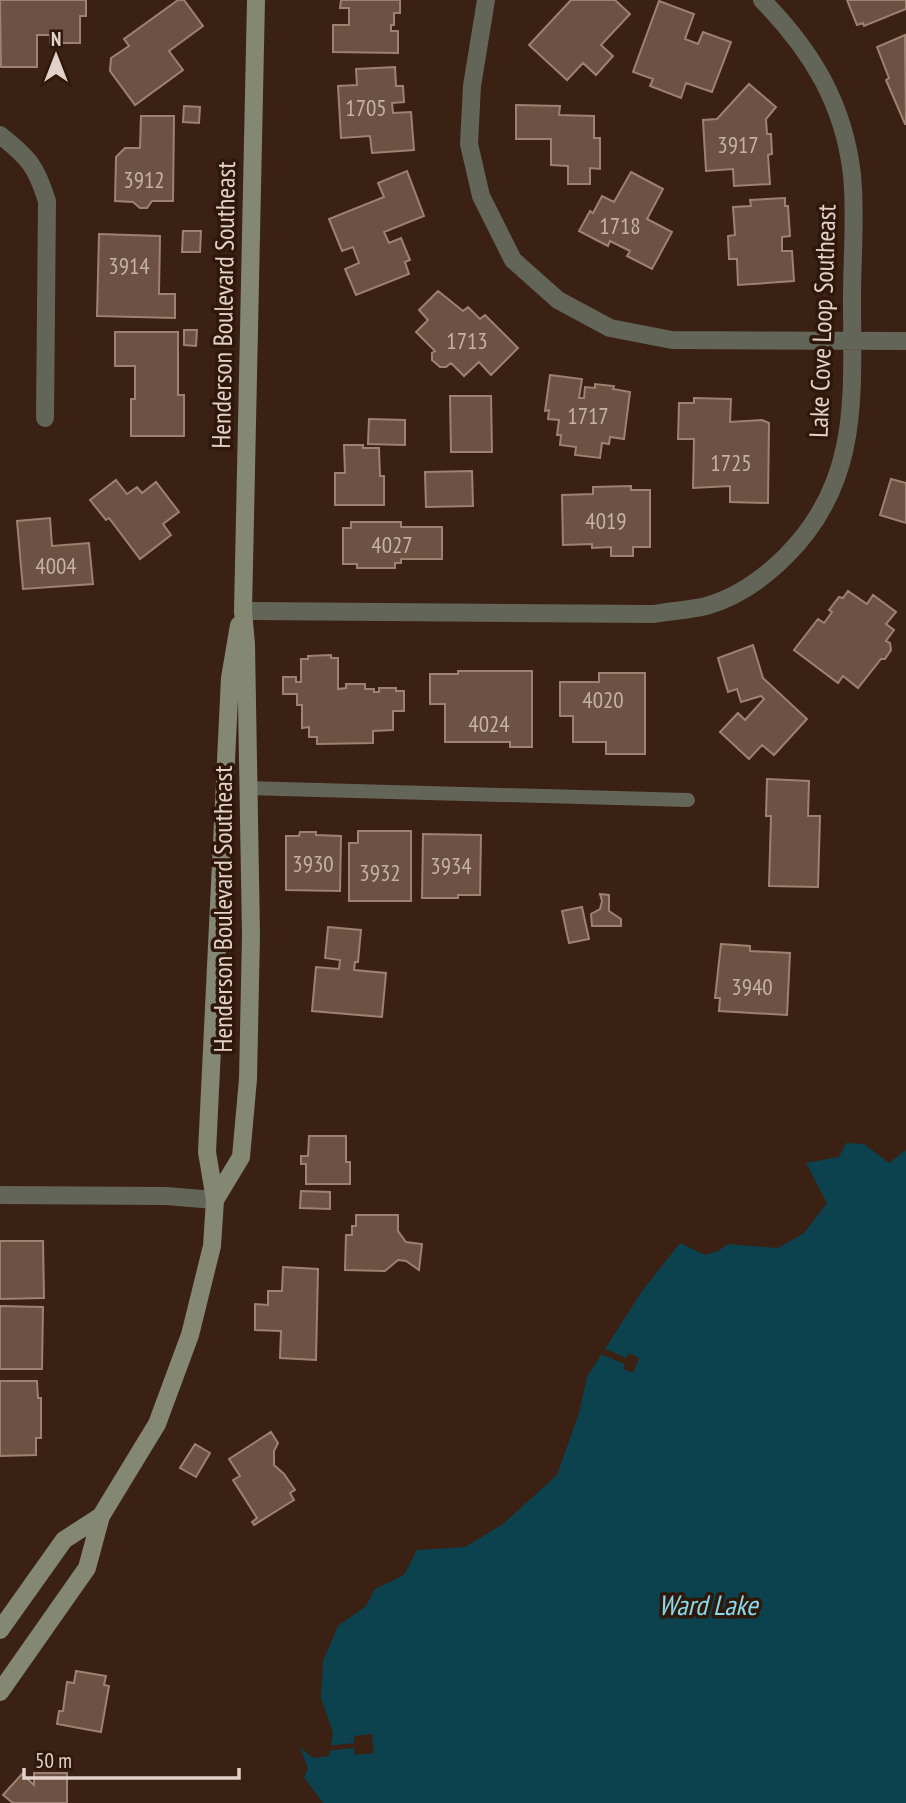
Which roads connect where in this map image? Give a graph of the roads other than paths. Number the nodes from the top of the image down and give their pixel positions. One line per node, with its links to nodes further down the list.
1 (256, 0): 8 (main road, Henderson Boulevard Southeast)
2 (486, 0): 5 (street)
3 (762, 0): 5 (street, Lake Cove Loop Southeast)
4 (0, 135): 7 (street)
5 (852, 341): 6 (street); 8 (street, Lake Cove Loop Southeast)
6 (906, 341)
7 (45, 418)
8 (243, 611): 9 (main road, Henderson Boulevard Southeast); 12 (main road, Henderson Boulevard Southeast)
9 (248, 788): 10 (lane); 12 (main road, Henderson Boulevard Southeast)
10 (688, 800)
11 (0, 1195): 12 (street)
12 (215, 1200): 13 (main road, Henderson Boulevard Southeast)
13 (101, 1516): 14 (main road, Henderson Boulevard Southeast); 15 (main road, Henderson Boulevard Southeast)
14 (0, 1630)
15 (0, 1692)

